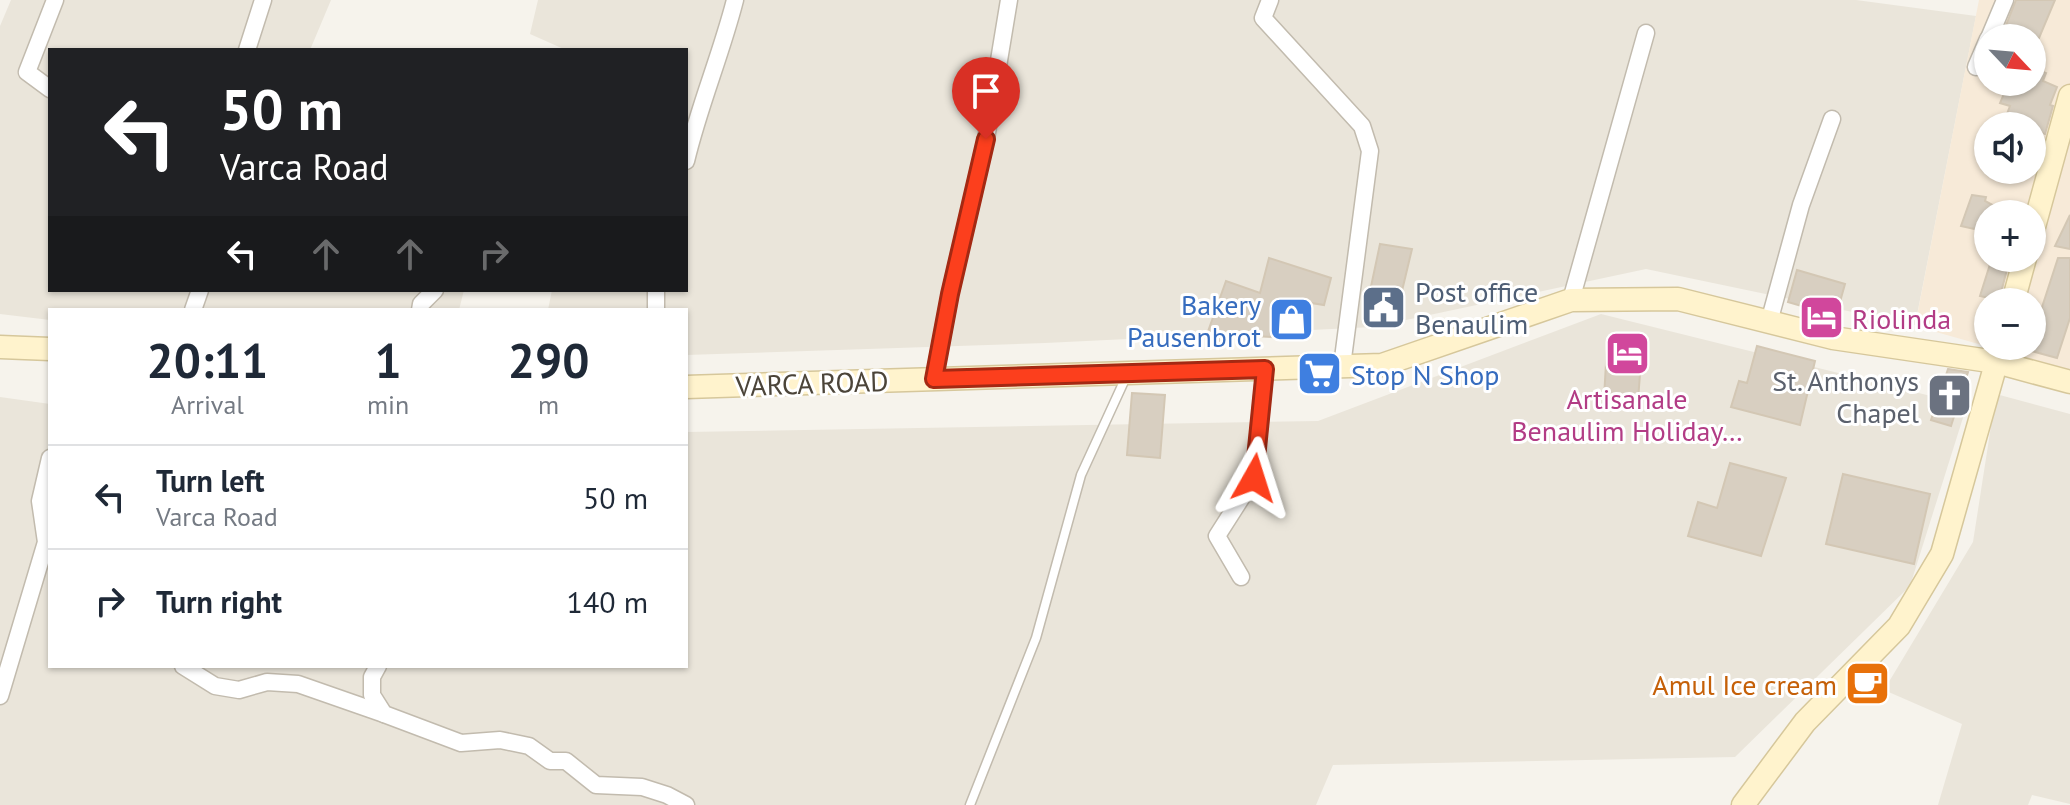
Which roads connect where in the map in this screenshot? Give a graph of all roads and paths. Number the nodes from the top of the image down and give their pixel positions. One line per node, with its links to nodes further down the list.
1 (55, 0): 10 (street)
2 (263, 0): 9 (street)
3 (735, 0): 13 (street)
4 (1009, 0): 27 (street)
5 (1270, 0): 24 (street)
6 (2005, 0): 7 (street)
7 (1995, 24)
8 (1646, 33): 16 (street)
9 (248, 48)
10 (48, 88)
11 (2070, 96): 14 (main road)
12 (1832, 119): 18 (street)
13 (688, 153)
14 (2041, 200)
15 (433, 292): 17 (street)
16 (1571, 300): 18 (main road, VARCA ROAD); 24 (main road, VARCA ROAD)
17 (420, 308)
18 (1769, 322): 21 (main road, VARCA ROAD)
19 (0, 347): 20 (main road)
20 (48, 349)
21 (1974, 352)
22 (1997, 360): 40 (main road)
23 (2014, 360): 28 (main road, VARCA ROAD)
24 (1342, 366): 25 (main road, VARCA ROAD)
25 (1265, 369): 26 (main road, VARCA ROAD); 31 (street)
26 (1128, 373): 27 (main road, VARCA ROAD); 39 (lane)
27 (934, 379): 29 (main road, VARCA ROAD)
28 (2070, 382)
29 (688, 387)
30 (48, 467): 32 (street)
31 (1241, 577)
32 (32, 587): 33 (street); 36 (street)
33 (48, 594)
34 (186, 668): 37 (street)
35 (377, 668): 37 (street)
36 (0, 696)
37 (384, 714): 38 (street)
38 (686, 805)
39 (970, 805)
40 (1743, 805)

